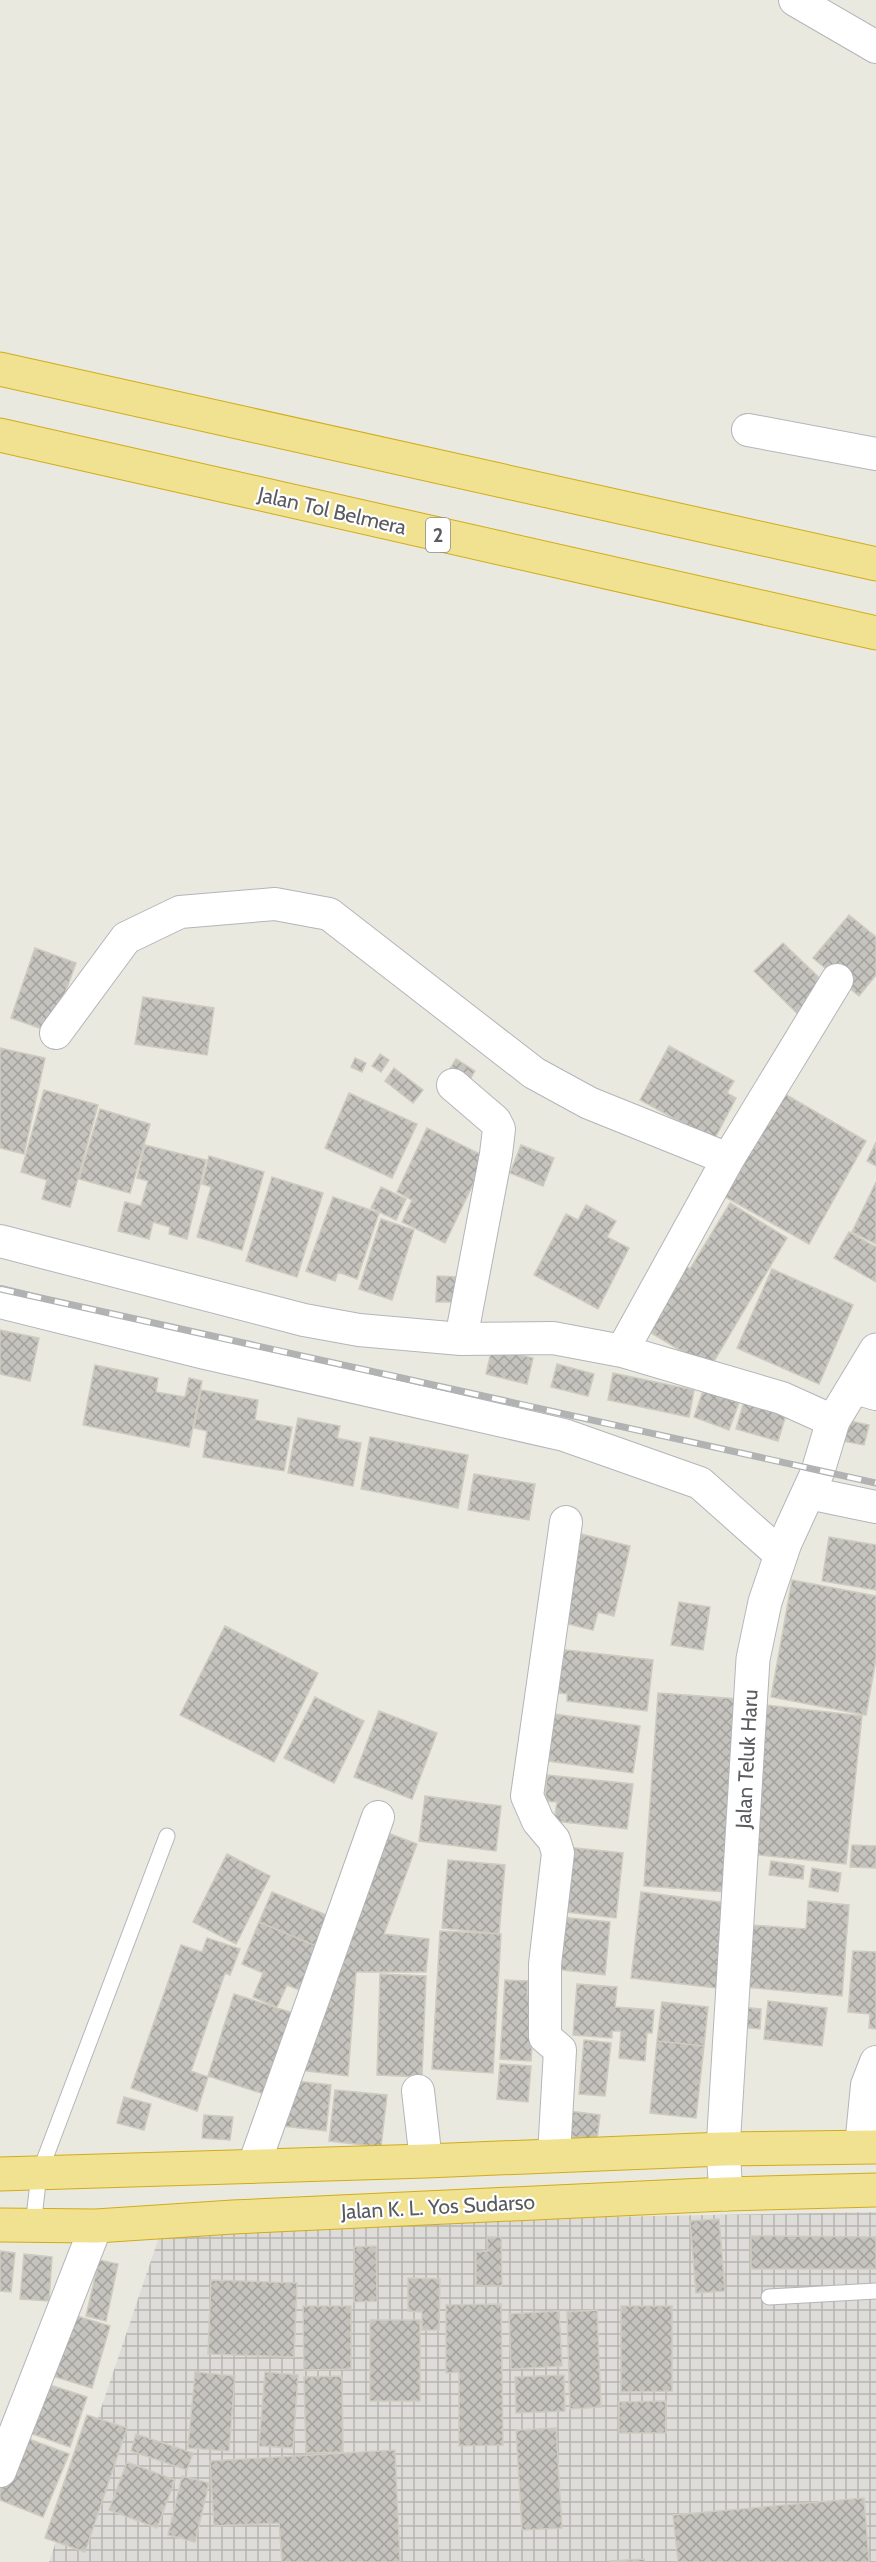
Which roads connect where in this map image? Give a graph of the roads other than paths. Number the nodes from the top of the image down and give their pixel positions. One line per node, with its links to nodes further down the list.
1 (795, 0): 2 (street)
2 (876, 47)
3 (0, 369): 7 (highway)
4 (748, 430): 6 (street)
5 (0, 435): 8 (highway, Jalan Tol Belmera / 2)
6 (876, 454)
7 (876, 564)
8 (876, 633)
9 (837, 980): 12 (street)
10 (56, 1033): 12 (street)
11 (453, 1085): 15 (street)
12 (728, 1159): 17 (street)
13 (0, 1241): 15 (street)
14 (0, 1302): 23 (street)
15 (460, 1339): 17 (street)
16 (876, 1350): 18 (street, Jalan Teluk Haru)
17 (622, 1351): 19 (street)
18 (865, 1391): 19 (street, Jalan Teluk Haru)
19 (833, 1421): 20 (street, Jalan Teluk Haru)
20 (808, 1493): 21 (street); 23 (street, Jalan Teluk Haru)
21 (876, 1507)
22 (566, 1522): 30 (street)
23 (781, 1555): 29 (street, Jalan Teluk Haru)
24 (378, 1817): 32 (street)
25 (167, 1836): 34 (lane)
26 (876, 2062): 28 (street)
27 (418, 2091): 31 (street)
28 (869, 2147): 29 (highway)
29 (723, 2149): 30 (highway); 36 (street, Jalan Teluk Haru)
30 (554, 2155): 31 (highway)
31 (426, 2161): 32 (highway)
32 (254, 2165): 34 (highway)
33 (0, 2174): 34 (highway)
34 (39, 2174): 38 (lane)
35 (876, 2190): 36 (highway, Jalan K. L. Yos Sudarso)
36 (726, 2194): 39 (highway, Jalan K. L. Yos Sudarso)
37 (0, 2225): 38 (highway, Jalan K. L. Yos Sudarso)
38 (33, 2226): 39 (highway, Jalan K. L. Yos Sudarso)
39 (96, 2226): 42 (street)
40 (876, 2291): 41 (lane)
41 (769, 2297)
42 (0, 2471)

